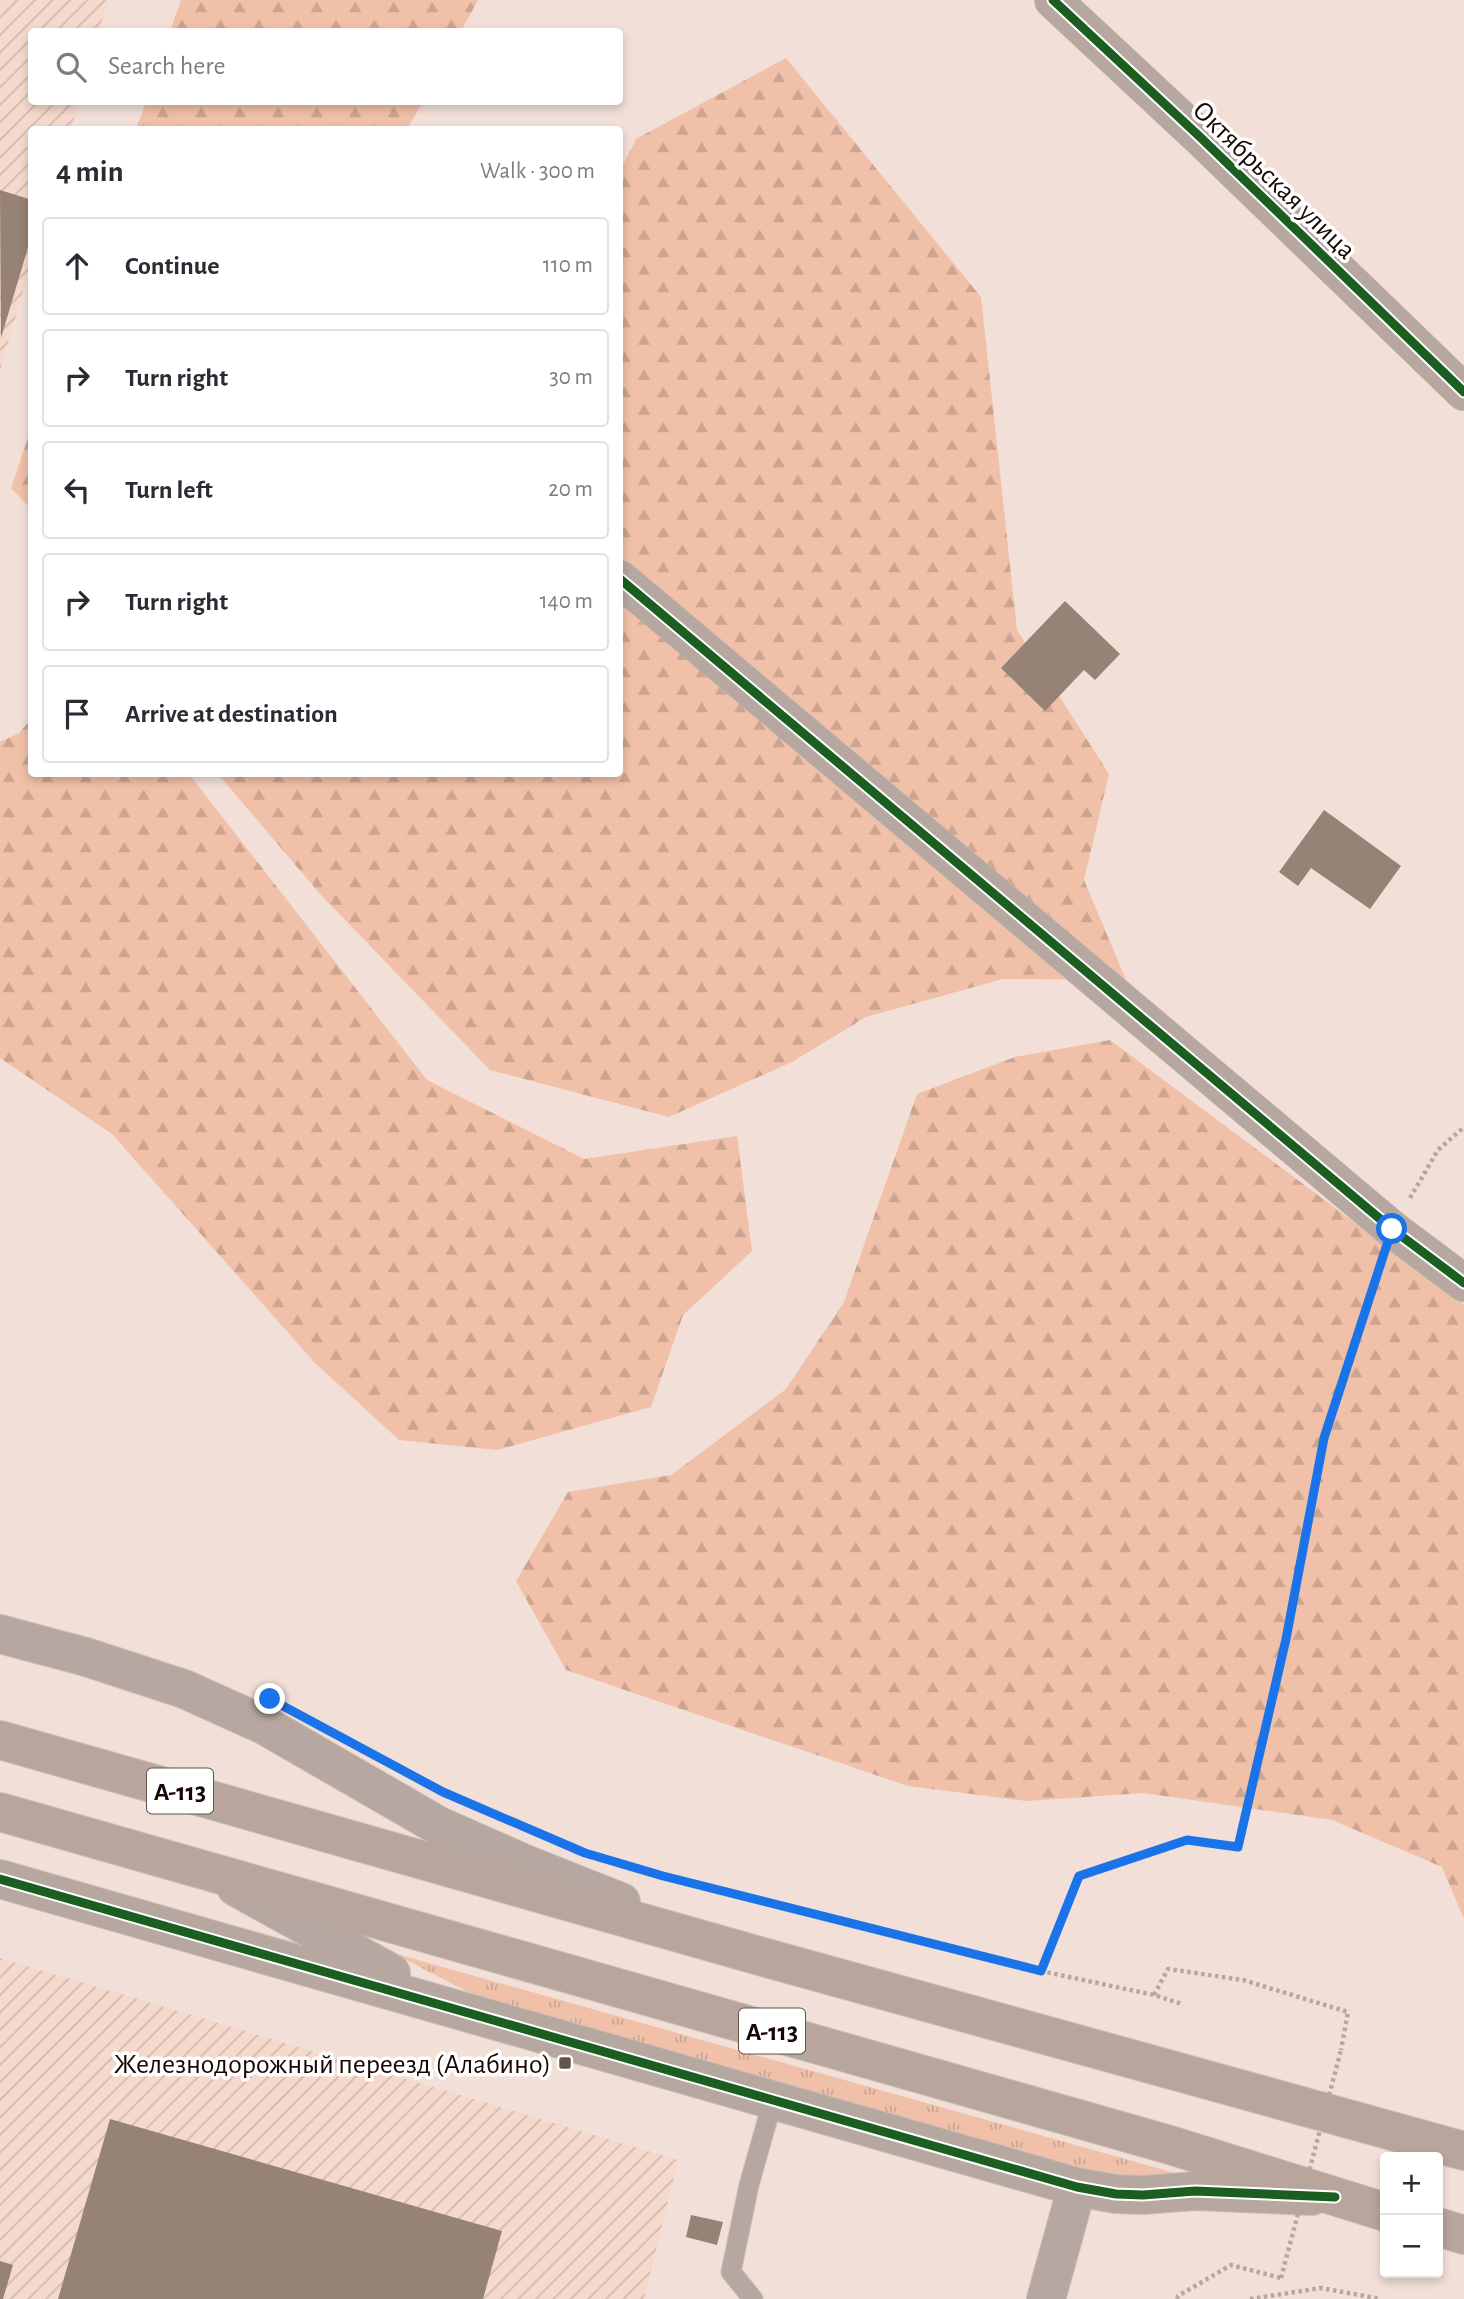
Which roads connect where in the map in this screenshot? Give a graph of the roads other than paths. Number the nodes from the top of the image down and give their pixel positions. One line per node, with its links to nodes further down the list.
1 (1054, 0): 2 (street, Октябрьская улица)
2 (1464, 392)
3 (623, 582): 4 (street)
4 (1464, 1283)
5 (0, 1634): 10 (street)
6 (0, 1740): 10 (highway, А-113)
7 (0, 1812): 8 (highway, А-113)
8 (206, 1871): 11 (street); 15 (highway, А-113)
9 (0, 1879): 11 (street)
10 (756, 1955): 13 (highway, А-113)
11 (455, 2009): 12 (street)
12 (773, 2100): 14 (street); 19 (lane)
13 (1464, 2151)
14 (1077, 2187): 15 (street); 20 (street)
15 (1335, 2197): 16 (highway, А-113)
16 (1380, 2210)
17 (1443, 2229): 18 (highway)
18 (1464, 2235)
19 (754, 2299)
20 (1045, 2299)

